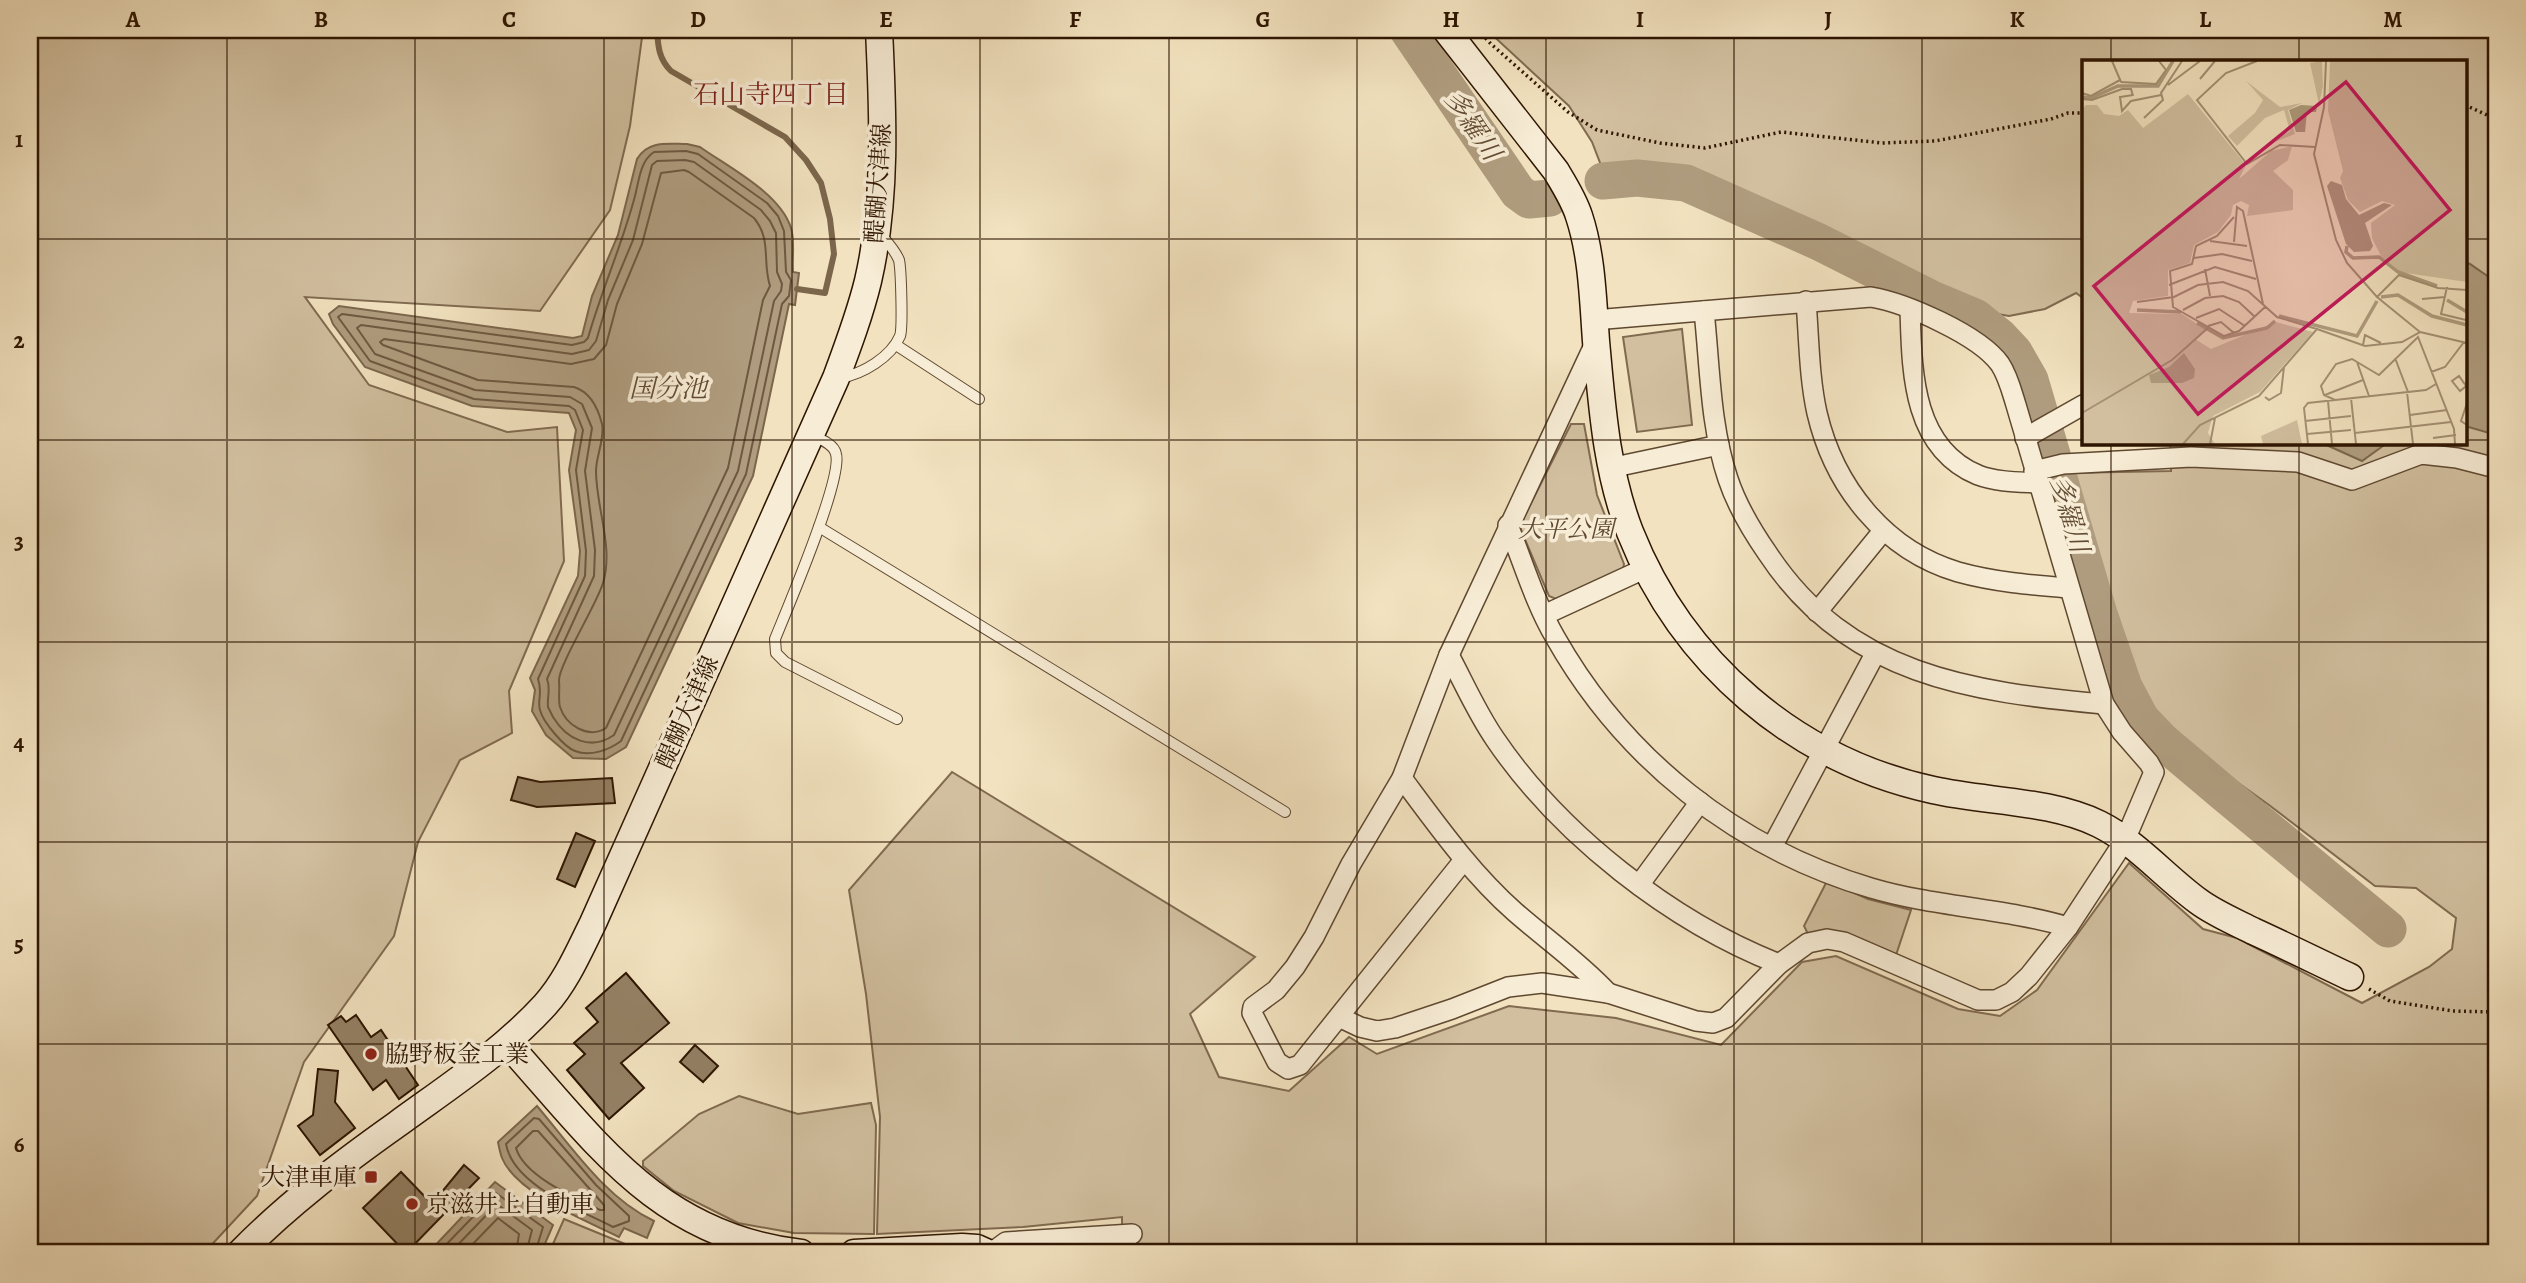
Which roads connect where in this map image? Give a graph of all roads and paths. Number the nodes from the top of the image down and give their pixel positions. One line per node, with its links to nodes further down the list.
1 (879, 30): 7 (street, 醍醐大津線)
2 (1446, 30): 11 (street)
3 (1478, 30): 5 (path)
4 (2466, 106): 6 (path)
5 (2082, 113)
6 (2496, 119)
7 (877, 231): 12 (lane); 13 (street, 醍醐大津線)
8 (1806, 302): 9 (street); 10 (street); 26 (street)
9 (1910, 309): 19 (street); 23 (street)
10 (1704, 311): 11 (street); 20 (street)
11 (1595, 330): 16 (street); 17 (street)
12 (895, 345): 13 (lane); 14 (lane)
13 (836, 378): 18 (street, 醍醐大津線)
14 (979, 399)
15 (2082, 406): 19 (street)
16 (1603, 415): 17 (street); 21 (street)
17 (1553, 434): 24 (street)
18 (811, 435): 25 (lane); 49 (street, 醍醐大津線)
19 (2025, 438): 23 (street)
20 (1719, 445): 21 (street); 29 (street)
21 (1610, 468): 27 (street)
22 (2496, 468): 23 (street)
23 (2036, 477): 28 (street)
24 (1508, 525): 30 (street); 32 (street)
25 (818, 527): 34 (lane); 38 (lane)
26 (1884, 531): 28 (street); 29 (street)
27 (1646, 568): 30 (street); 35 (street)
28 (2068, 588): 33 (street)
29 (1817, 612): 31 (street)
30 (1544, 615): 37 (street)
31 (1875, 654): 33 (street); 35 (street)
32 (1449, 655): 36 (street); 42 (street)
33 (2104, 704): 39 (street)
34 (897, 719)
35 (1822, 750): 39 (street); 40 (street)
36 (1402, 778): 41 (street); 48 (street)
37 (1700, 802): 40 (street); 42 (street)
38 (1285, 812)
39 (2125, 840): 43 (street); 45 (street)
40 (1772, 847): 43 (street)
41 (1464, 860): 46 (street); 48 (street)
42 (1639, 885): 44 (street)
43 (2068, 927): 44 (street)
44 (1779, 964): 46 (street)
45 (2350, 977): 47 (path)
46 (1608, 993): 48 (street)
47 (2496, 1013)
48 (1339, 1017)
49 (507, 1043): 51 (street, 醍醐大津線); 52 (street)
50 (1132, 1234): 54 (street)
51 (240, 1253)
52 (801, 1253)
53 (853, 1253): 54 (street)
54 (989, 1253)

